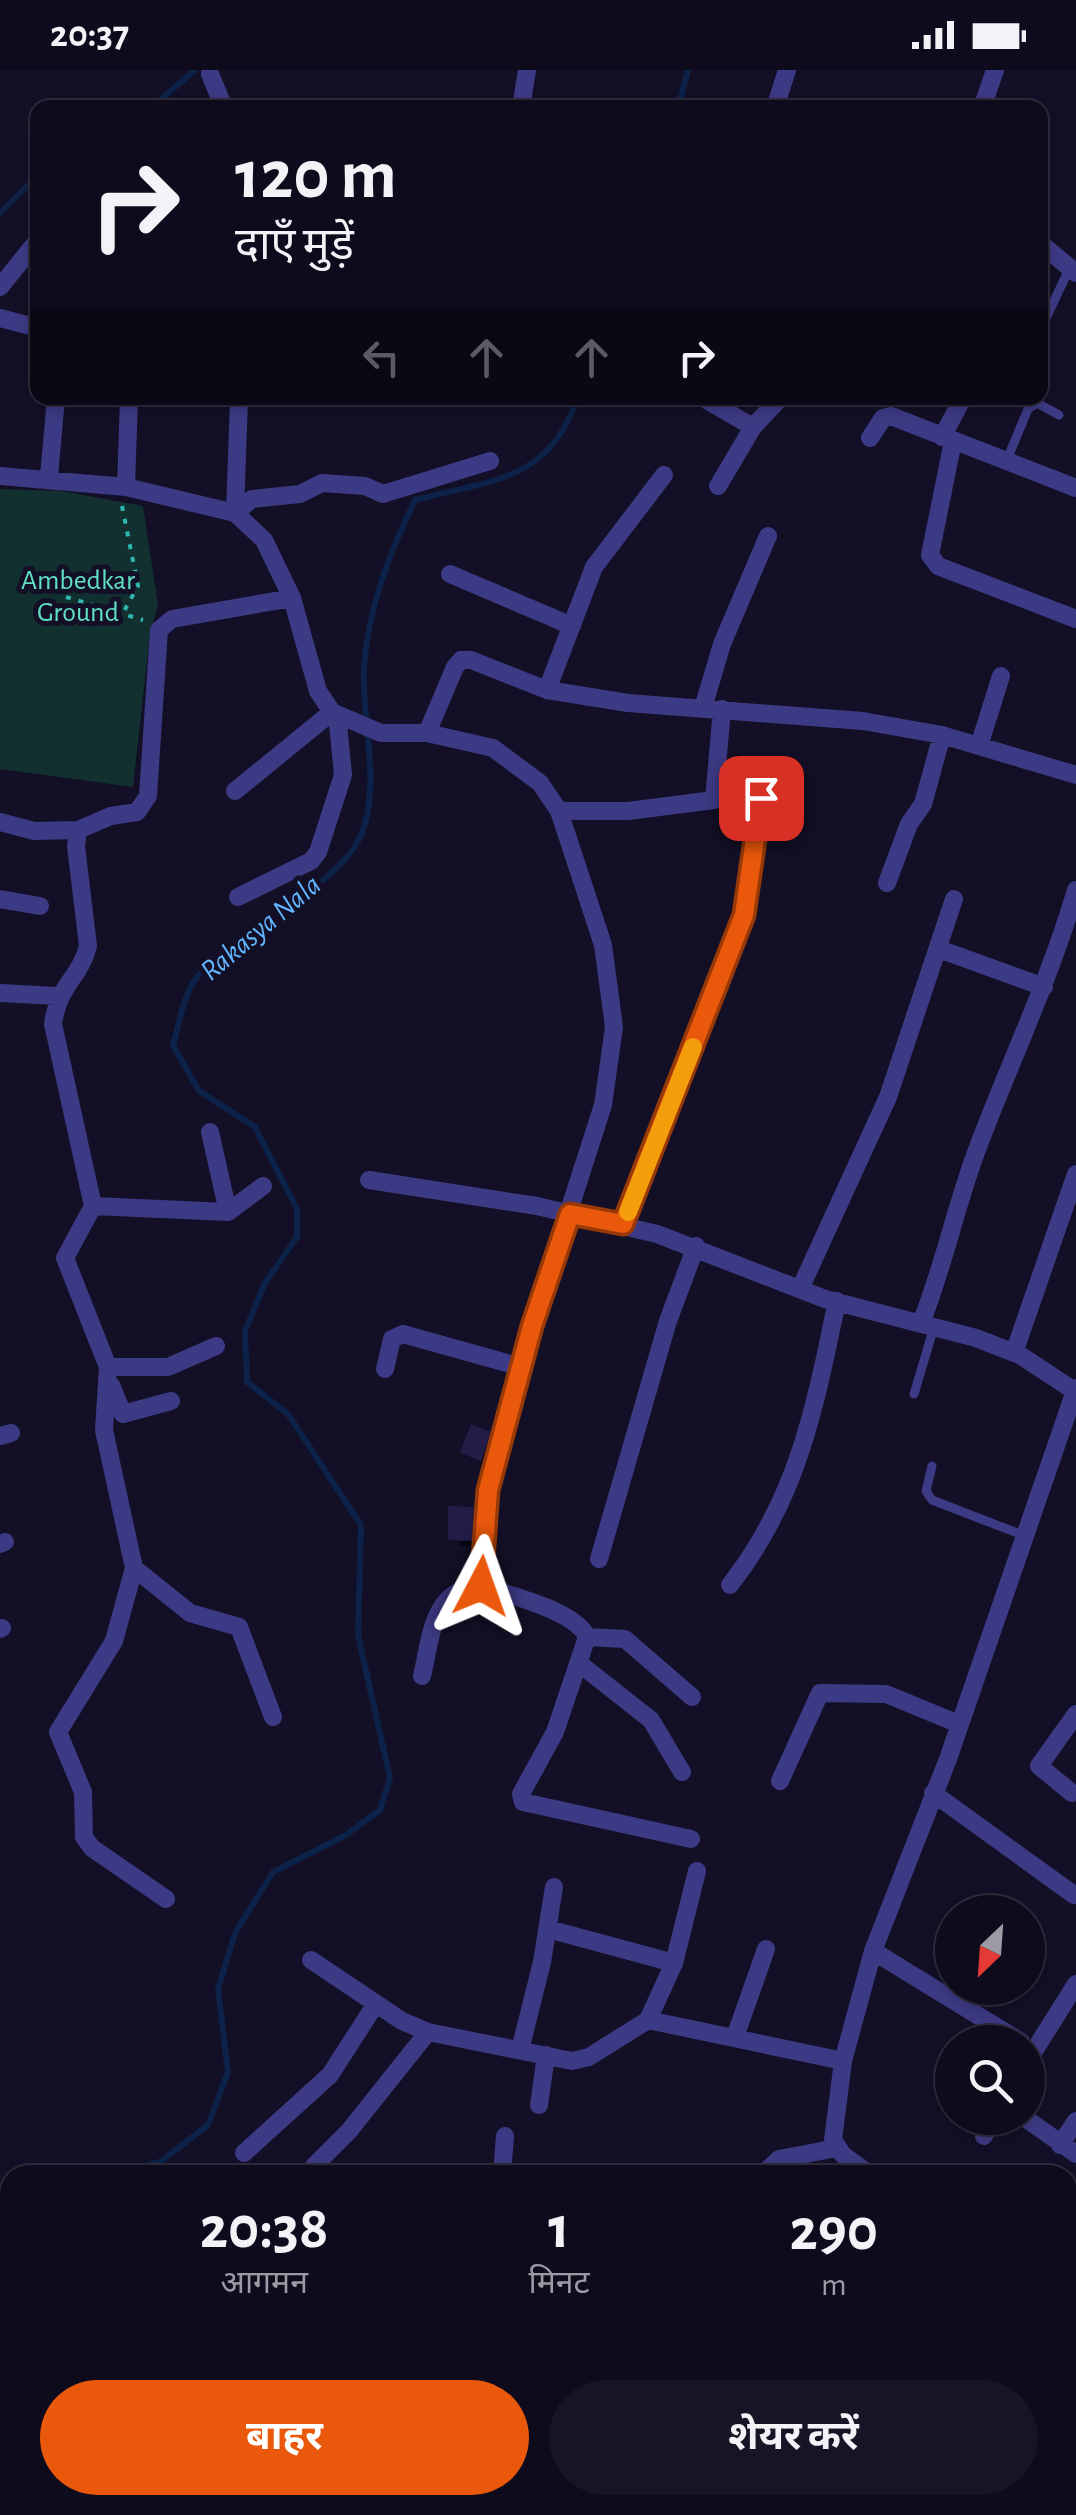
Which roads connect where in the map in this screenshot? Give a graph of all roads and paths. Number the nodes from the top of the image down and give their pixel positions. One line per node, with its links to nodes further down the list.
1 (527, 70): 6 (street)
2 (787, 70): 7 (street)
3 (995, 70): 8 (street)
4 (210, 74): 5 (street)
5 (221, 100)
6 (522, 100)
7 (778, 100)
8 (985, 100)
9 (30, 250): 12 (street)
10 (1048, 250): 11 (street)
11 (1073, 271): 13 (lane)
12 (0, 287)
13 (1048, 316)
14 (0, 318): 15 (street)
15 (30, 326)
16 (55, 405): 32 (street)
17 (128, 405): 33 (street)
18 (240, 405): 36 (street)
19 (716, 405): 25 (street)
20 (773, 405): 25 (street)
21 (960, 405): 27 (street)
22 (1034, 405): 29 (lane)
23 (1041, 405): 24 (lane)
24 (1059, 415)
25 (753, 427): 34 (street)
26 (870, 438): 27 (street)
27 (948, 439): 29 (street); 42 (street)
28 (490, 461): 36 (street)
29 (1006, 462): 35 (street)
30 (664, 475): 44 (street)
31 (0, 476): 32 (street)
32 (49, 477): 33 (street)
33 (122, 486): 36 (street); 41 (path)
34 (718, 486)
35 (1076, 488)
36 (234, 512): 40 (street)
37 (768, 536): 47 (street)
38 (450, 574): 44 (street)
39 (66, 597): 41 (path)
40 (292, 598): 43 (street); 48 (street)
41 (123, 614): 43 (path)
42 (1076, 619)
43 (162, 626): 57 (street)
44 (572, 626): 46 (street)
45 (1001, 676): 51 (street)
46 (547, 690): 47 (street); 49 (street)
47 (712, 709): 50 (street); 55 (street)
48 (337, 714): 49 (street); 53 (street); 60 (street)
49 (426, 732): 55 (street)
50 (942, 735): 51 (street); 58 (street)
51 (979, 746): 52 (street)
52 (1076, 775)
53 (235, 791)
54 (761, 798): 75 (street)
55 (559, 811): 74 (street)
56 (0, 822): 57 (street)
57 (78, 830): 67 (street)
58 (887, 883)
59 (1076, 890): 65 (street)
60 (238, 897)
61 (0, 899): 63 (street)
62 (954, 900): 64 (street)
63 (40, 906)
64 (939, 949): 65 (street); 77 (street)
65 (1044, 987): 79 (street)
66 (0, 993): 67 (street)
67 (57, 996): 72 (street)
68 (210, 1132): 73 (street)
69 (1076, 1174): 81 (street)
70 (369, 1180): 74 (street)
71 (263, 1186): 73 (street)
72 (92, 1206): 73 (street); 84 (street)
73 (228, 1212)
74 (570, 1214): 75 (street); 82 (street)
75 (623, 1224): 76 (street)
76 (696, 1246): 77 (street); 90 (street)
77 (800, 1288): 78 (street)
78 (837, 1301): 79 (street); 92 (street)
79 (927, 1325): 81 (street); 86 (lane)
80 (216, 1346): 84 (street)
81 (1014, 1353): 85 (street)
82 (521, 1367): 83 (street); 93 (street)
83 (385, 1369)
84 (109, 1373): 87 (street); 91 (street)
85 (1075, 1391): 89 (street)
86 (914, 1394)
87 (171, 1401)
88 (932, 1466): 89 (lane)
89 (1025, 1536): 100 (street)
90 (599, 1560)
91 (134, 1568): 99 (street); 109 (street)
92 (730, 1585)
93 (481, 1586): 94 (street); 96 (street)
94 (587, 1638): 95 (street); 97 (street)
95 (580, 1664): 101 (street); 105 (street)
96 (422, 1676)
97 (692, 1697)
98 (1076, 1714): 104 (street)
99 (273, 1716)
100 (959, 1724): 102 (street); 103 (street)
101 (682, 1772)
102 (780, 1781)
103 (934, 1793): 108 (street); 112 (street)
104 (1072, 1793)
105 (691, 1839)
106 (697, 1871): 114 (street)
107 (554, 1887): 110 (street)
108 (1074, 1895)
109 (166, 1898)
110 (548, 1929): 114 (street); 122 (street)
111 (766, 1949): 121 (street)
112 (874, 1951): 118 (street); 124 (street)
113 (312, 1960): 116 (street)
114 (674, 1963): 117 (street)
115 (1076, 1984): 119 (street)
116 (376, 2005): 120 (street); 131 (street)
117 (648, 2020): 121 (street); 123 (street)
118 (989, 2025)
119 (1045, 2027)
120 (428, 2032): 122 (street); 132 (street)
121 (735, 2036): 124 (street)
122 (520, 2050): 123 (street)
123 (546, 2054): 125 (street)
124 (844, 2061): 129 (street)
125 (539, 2105)
126 (1076, 2121): 130 (street)
127 (1045, 2132): 130 (street)
128 (505, 2136): 133 (street)
129 (837, 2148): 134 (street); 135 (street)
130 (1068, 2149)
131 (244, 2153)
132 (315, 2165)
133 (503, 2165)
134 (773, 2165)
135 (858, 2165)

